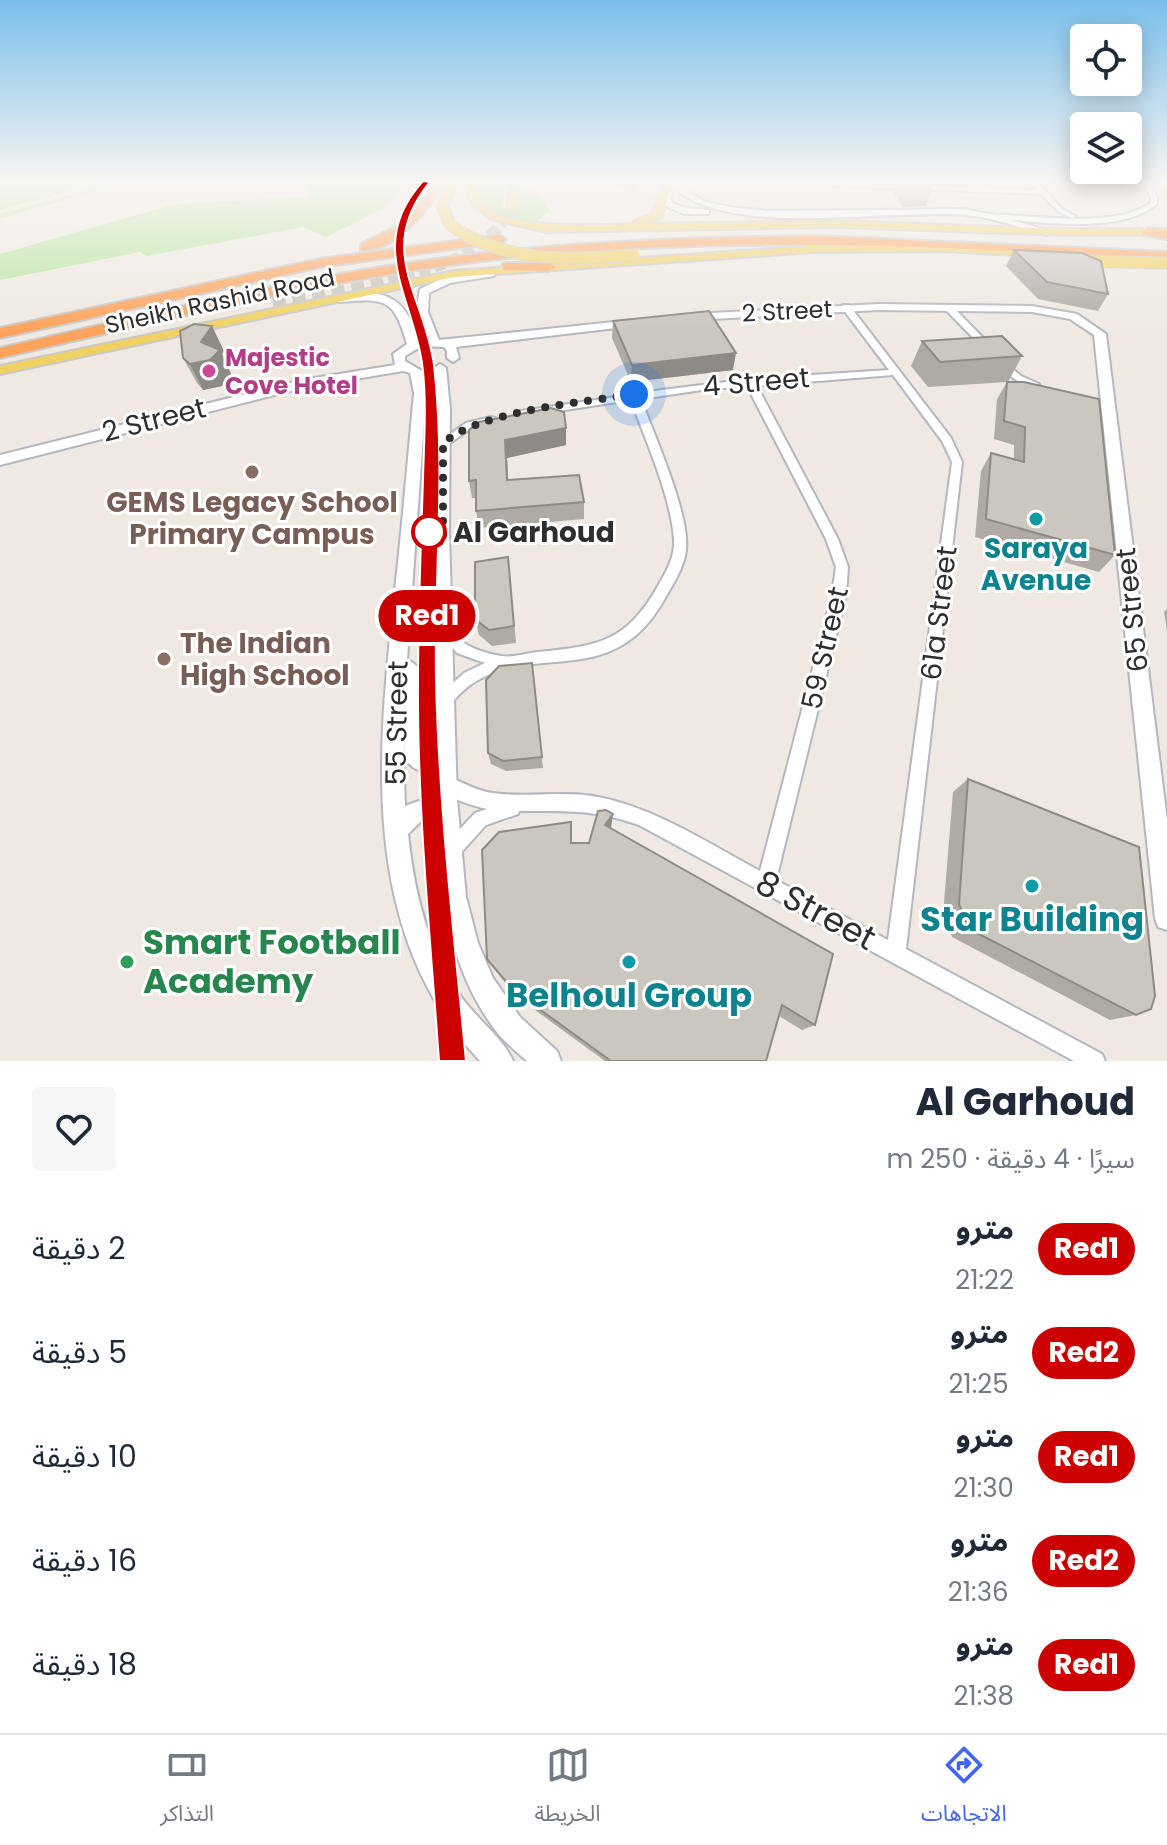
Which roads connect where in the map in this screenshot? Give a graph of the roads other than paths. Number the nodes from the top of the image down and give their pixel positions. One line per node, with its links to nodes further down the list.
1 (396, 232): 25 (highway)
2 (460, 232): 15 (main road, bridge)
3 (598, 232): 23 (highway)
4 (779, 232): 17 (highway, Sheikh Rashid Road)
5 (809, 232): 14 (highway, Sheikh Rashid Road)
6 (945, 232): 14 (highway)
7 (1039, 232): 8 (main road)
8 (1047, 232): 11 (main road)
9 (1123, 232): 11 (main road)
10 (1148, 232): 11 (main road); 12 (highway)
11 (1113, 233)
12 (1167, 233)
13 (858, 239): 15 (highway); 18 (highway, Sheikh Rashid Road); 24 (highway, Sheikh Rashid Road)
14 (1167, 245)
15 (697, 254): 16 (main road, Sheikh Rashid Road); 18 (main road, bridge); 19 (main road, Sheikh Rashid Road)
16 (1121, 258): 18 (main road, Sheikh Rashid Road); 21 (highway)
17 (386, 260): 23 (highway); 36 (highway, Sheikh Rashid Road)
18 (1167, 260)
19 (549, 267): 20 (main road, Sheikh Rashid Road); 22 (main road); 24 (highway)
20 (512, 269): 26 (main road, Sheikh Rashid Road); 35 (street)
21 (1167, 270)
22 (585, 277)
23 (247, 278): 25 (highway)
24 (347, 278): 39 (highway, Sheikh Rashid Road)
25 (188, 290): 33 (highway)
26 (326, 300): 37 (street); 43 (main road, Sheikh Rashid Road)
27 (273, 304): 40 (main road)
28 (846, 307): 29 (street, 2 Street); 31 (street, 2 Street); 44 (street, 61a Street)
29 (948, 307): 30 (street, 2 Street); 46 (street)
30 (1073, 316): 69 (street, 65 Street)
31 (677, 319)
32 (650, 321): 34 (street)
33 (0, 333)
34 (502, 340): 38 (street); 41 (street)
35 (434, 341): 37 (street); 38 (street)
36 (0, 343)
37 (413, 344): 42 (street)
38 (447, 344): 41 (street, 55 Street)
39 (0, 353)
40 (0, 363)
41 (447, 363): 42 (street); 51 (street, 55 Street)
42 (406, 364): 54 (street, 55 Street); 56 (street, 2 Street); 57 (street, 2 Street)
43 (0, 370)
44 (895, 372): 45 (street, 4 Street); 70 (street, 61a Street)
45 (750, 382): 47 (street, 4 Street); 68 (street, 59 Street)
46 (1054, 390)
47 (655, 392): 48 (street, 4 Street); 49 (street)
48 (634, 394): 49 (street); 50 (street, 4 Street)
49 (640, 410): 59 (street)
50 (518, 414)
51 (444, 417): 53 (street); 55 (street, 55 Street)
52 (505, 417): 53 (street)
53 (476, 423): 55 (street)
54 (417, 431): 55 (street); 60 (street, 55 Street)
55 (443, 441): 58 (street, 55 Street)
56 (0, 453)
57 (0, 460)
58 (444, 630): 59 (street); 61 (street, 55 Street)
59 (503, 663): 61 (street)
60 (396, 666): 62 (street); 66 (street, 55 Street)
61 (445, 700): 62 (street, 55 Street)
62 (446, 747): 63 (street, 55 Street)
63 (447, 784): 64 (street, 8 Street); 65 (street, 55 Street)
64 (523, 804): 67 (street, 8 Street); 68 (street, 8 Street)
65 (448, 814): 66 (street); 67 (street, 55 Street)
66 (397, 831): 71 (street, 55 Street)
67 (449, 855): 72 (street, 55 Street)
68 (766, 884): 70 (street, 8 Street)
69 (1167, 918)
70 (896, 954): 73 (street, 8 Street)
71 (499, 1061)
72 (547, 1061)
73 (1095, 1061)

